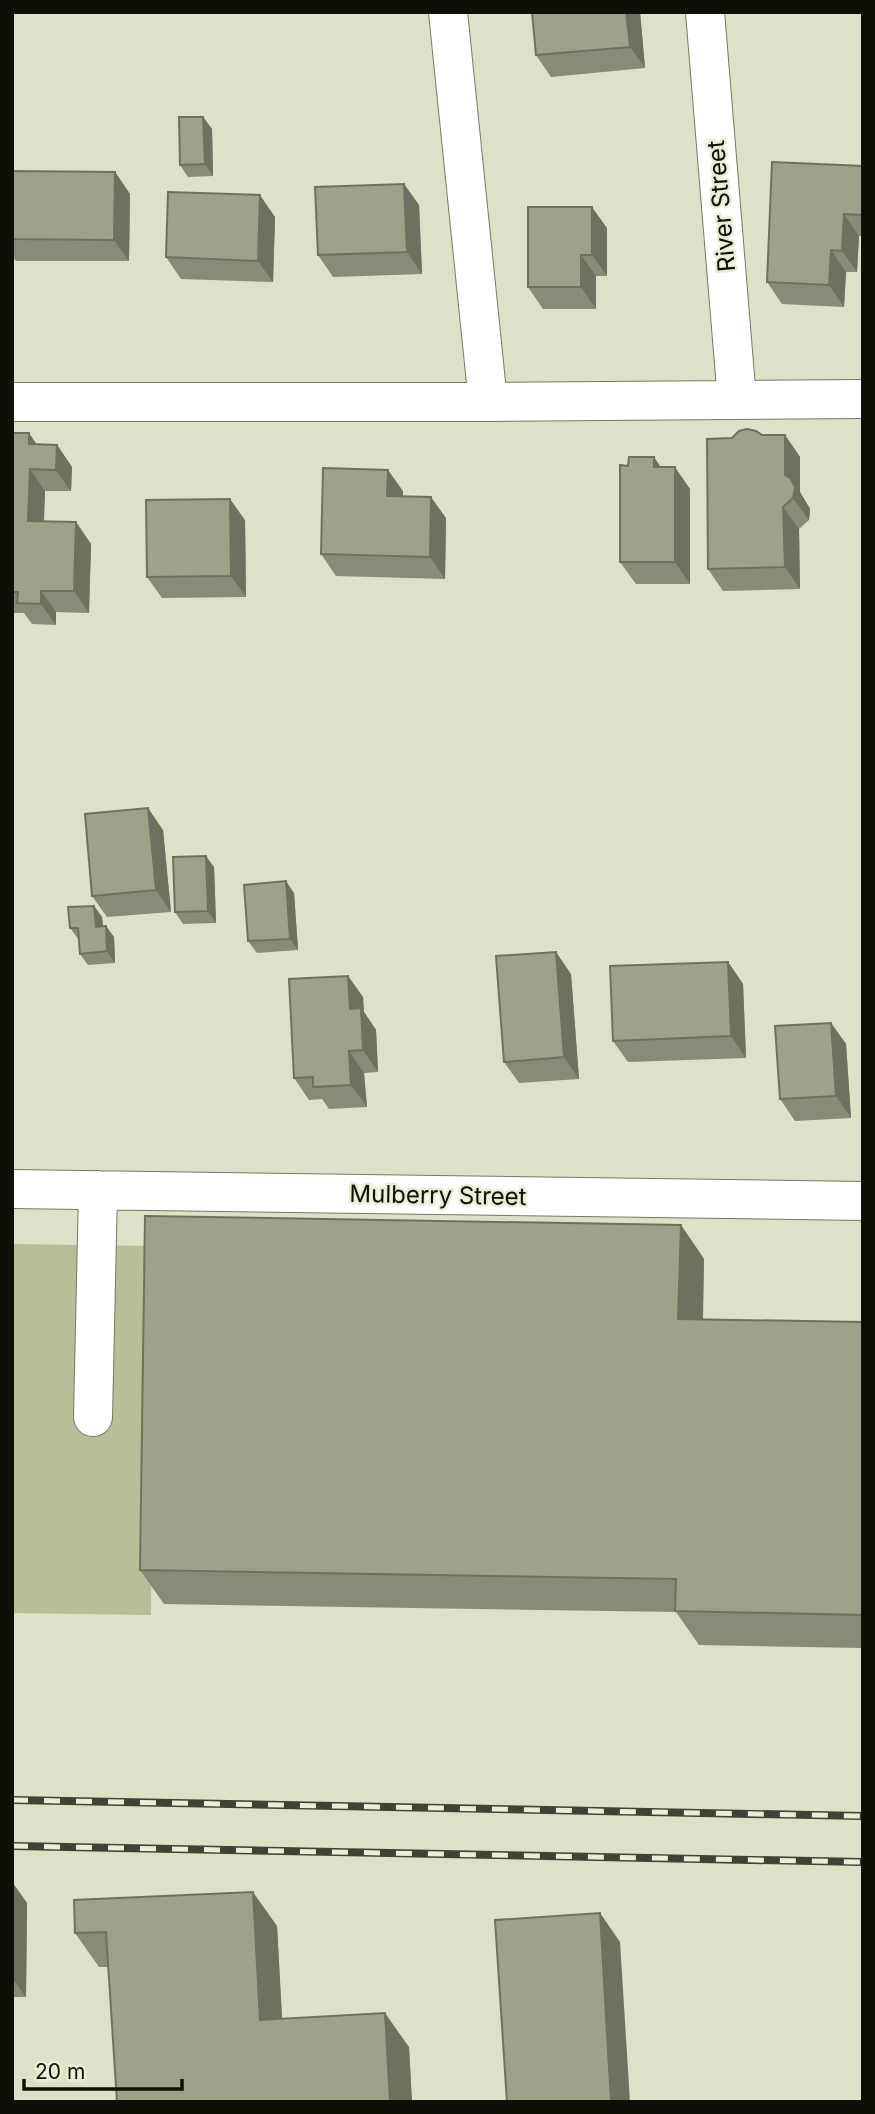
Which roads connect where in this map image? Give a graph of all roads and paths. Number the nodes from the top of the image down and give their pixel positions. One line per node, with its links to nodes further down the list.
1 (448, 12): 6 (street)
2 (705, 12): 4 (street, River Street)
3 (863, 399): 4 (street)
4 (737, 400): 6 (street)
5 (12, 402): 6 (street)
6 (488, 402)
7 (12, 1189): 8 (street, Mulberry Street)
8 (98, 1190): 9 (street, Mulberry Street); 10 (street)
9 (863, 1201)
10 (93, 1417)

